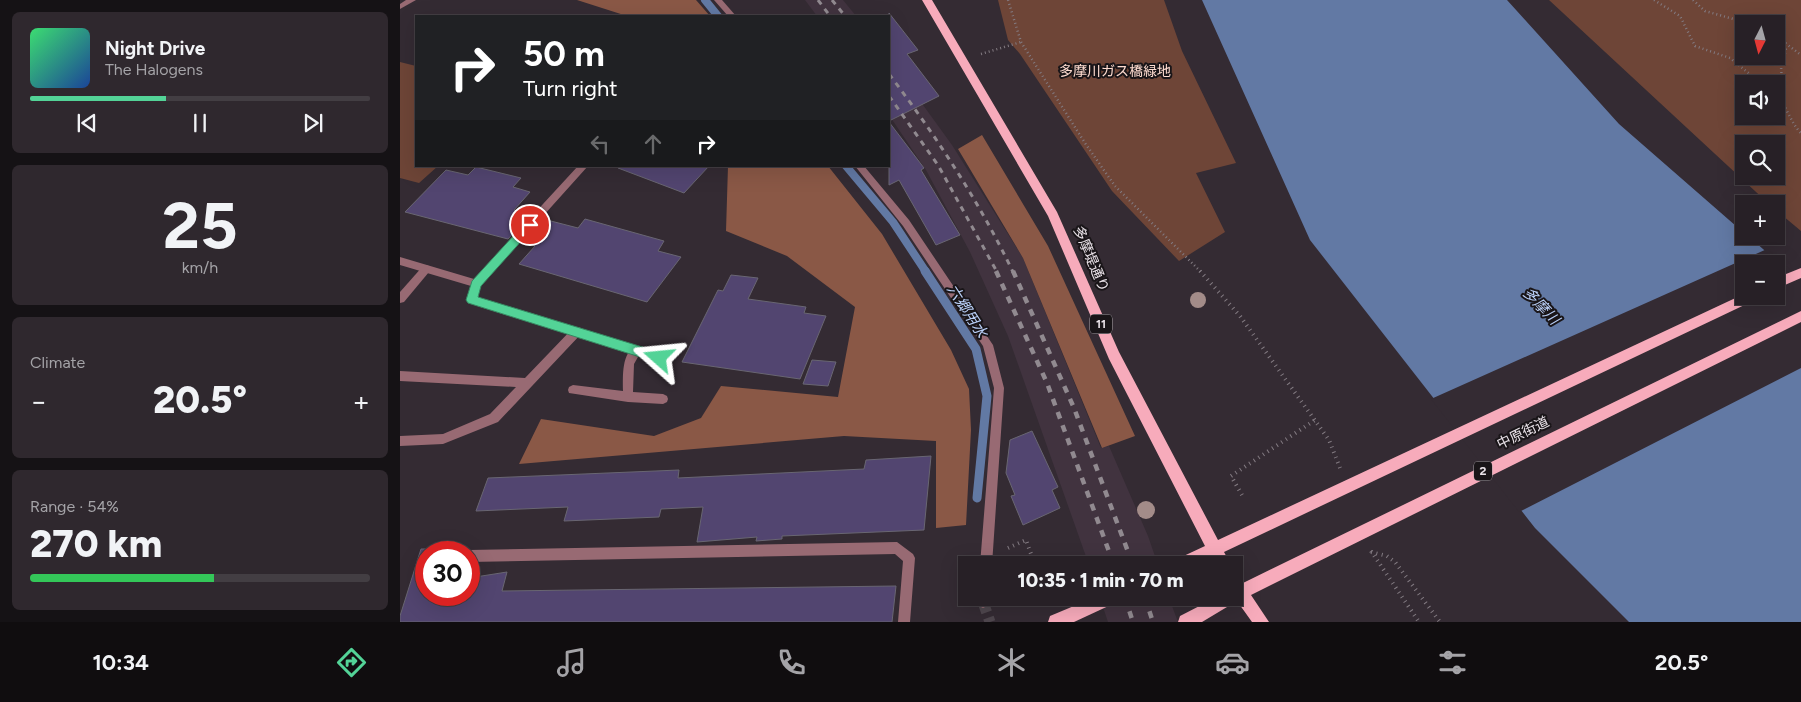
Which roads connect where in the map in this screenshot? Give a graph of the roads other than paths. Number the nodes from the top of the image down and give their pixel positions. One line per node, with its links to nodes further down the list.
1 (412, 0): 4 (street)
2 (718, 0): 5 (street)
3 (927, 0): 25 (main road, 多摩堤通り / 11)
4 (400, 7)
5 (731, 15)
6 (583, 167): 12 (street)
7 (860, 167): 27 (street)
8 (400, 261): 9 (street)
9 (426, 268): 12 (street); 13 (street)
10 (1801, 273): 11 (main road)
11 (1785, 280)
12 (476, 284): 16 (street)
13 (400, 299)
14 (1735, 303): 25 (main road, 中原街道)
15 (1801, 316): 30 (main road, 中原街道 / 2)
16 (577, 331): 17 (street); 20 (street)
17 (637, 350): 18 (street); 22 (street)
18 (659, 358)
19 (400, 376): 20 (street)
20 (527, 383): 24 (street)
21 (573, 390): 22 (street)
22 (628, 397): 23 (street)
23 (663, 399)
24 (400, 441)
25 (1214, 549): 28 (main road, 中原街道); 29 (main road, 多摩堤通り / 11)
26 (480, 556): 34 (street)
27 (986, 556)
28 (1199, 556)
29 (1218, 556)
30 (1243, 588)
31 (1243, 602): 37 (main road)
32 (1092, 606): 35 (main road)
33 (1212, 606): 36 (main road, 中原街道 / 2)
34 (904, 622)
35 (1056, 622)
36 (1186, 622)
37 (1261, 622)

